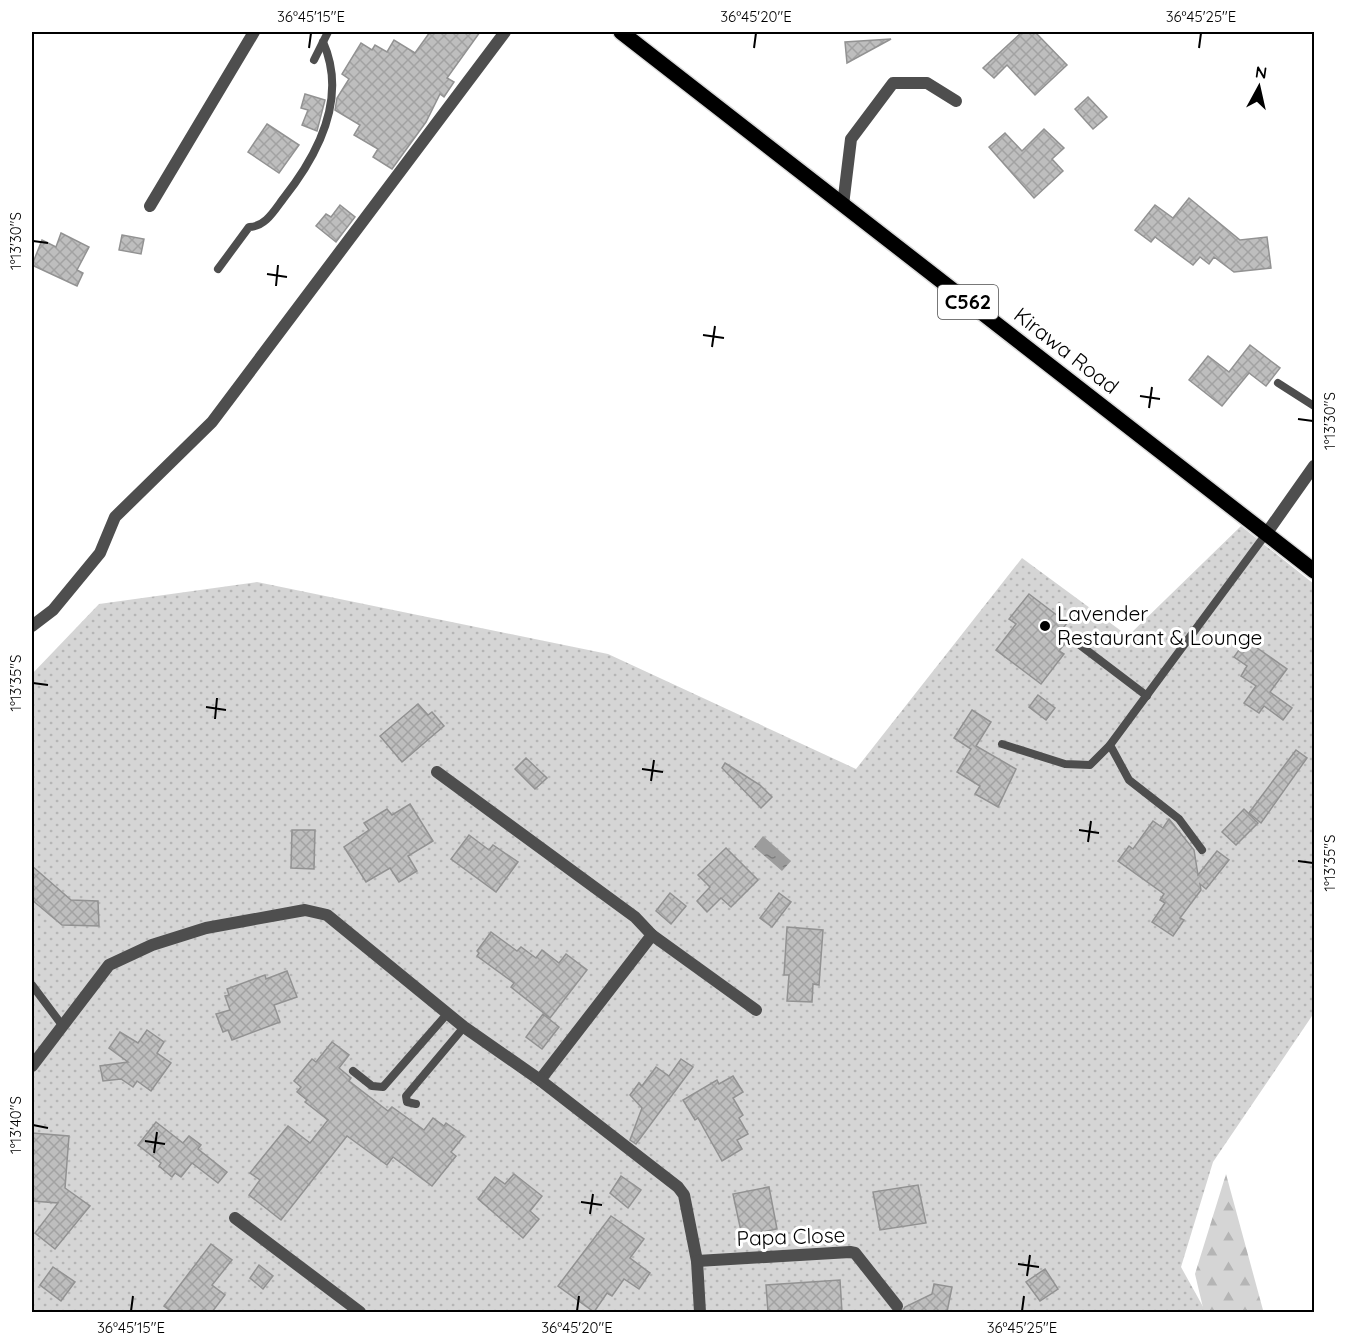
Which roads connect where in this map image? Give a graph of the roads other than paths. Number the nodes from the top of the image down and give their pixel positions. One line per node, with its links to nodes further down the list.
1 (254, 32): 9 (street)
2 (328, 32): 5 (lane)
3 (505, 32): 16 (street)
4 (621, 32): 8 (main road, Kirawa Road / C562)
5 (323, 42): 6 (lane); 10 (lane)
6 (314, 60)
7 (956, 101): 8 (street)
8 (843, 205): 14 (main road, Kirawa Road / C562)
9 (150, 206)
10 (218, 269)
11 (1278, 383): 12 (lane)
12 (1314, 405)
13 (1314, 466): 14 (street)
14 (1266, 534): 15 (main road, Kirawa Road / C562); 18 (lane)
15 (1314, 571)
16 (32, 626)
17 (1068, 636): 18 (lane)
18 (1146, 696): 20 (lane)
19 (1002, 744): 20 (lane)
20 (1110, 745): 22 (lane)
21 (437, 772): 23 (street)
22 (1202, 850)
23 (652, 935): 25 (street); 31 (street)
24 (32, 985): 27 (lane)
25 (756, 1010)
26 (447, 1014): 27 (street); 28 (street); 30 (lane)
27 (62, 1026): 29 (street)
28 (464, 1027): 31 (street); 32 (lane)
29 (32, 1066)
30 (353, 1071)
31 (540, 1080): 34 (street)
32 (416, 1104)
33 (235, 1218): 36 (street)
34 (698, 1261): 35 (street, Papa Close); 37 (street)
35 (897, 1306)
36 (360, 1312)
37 (700, 1312)

